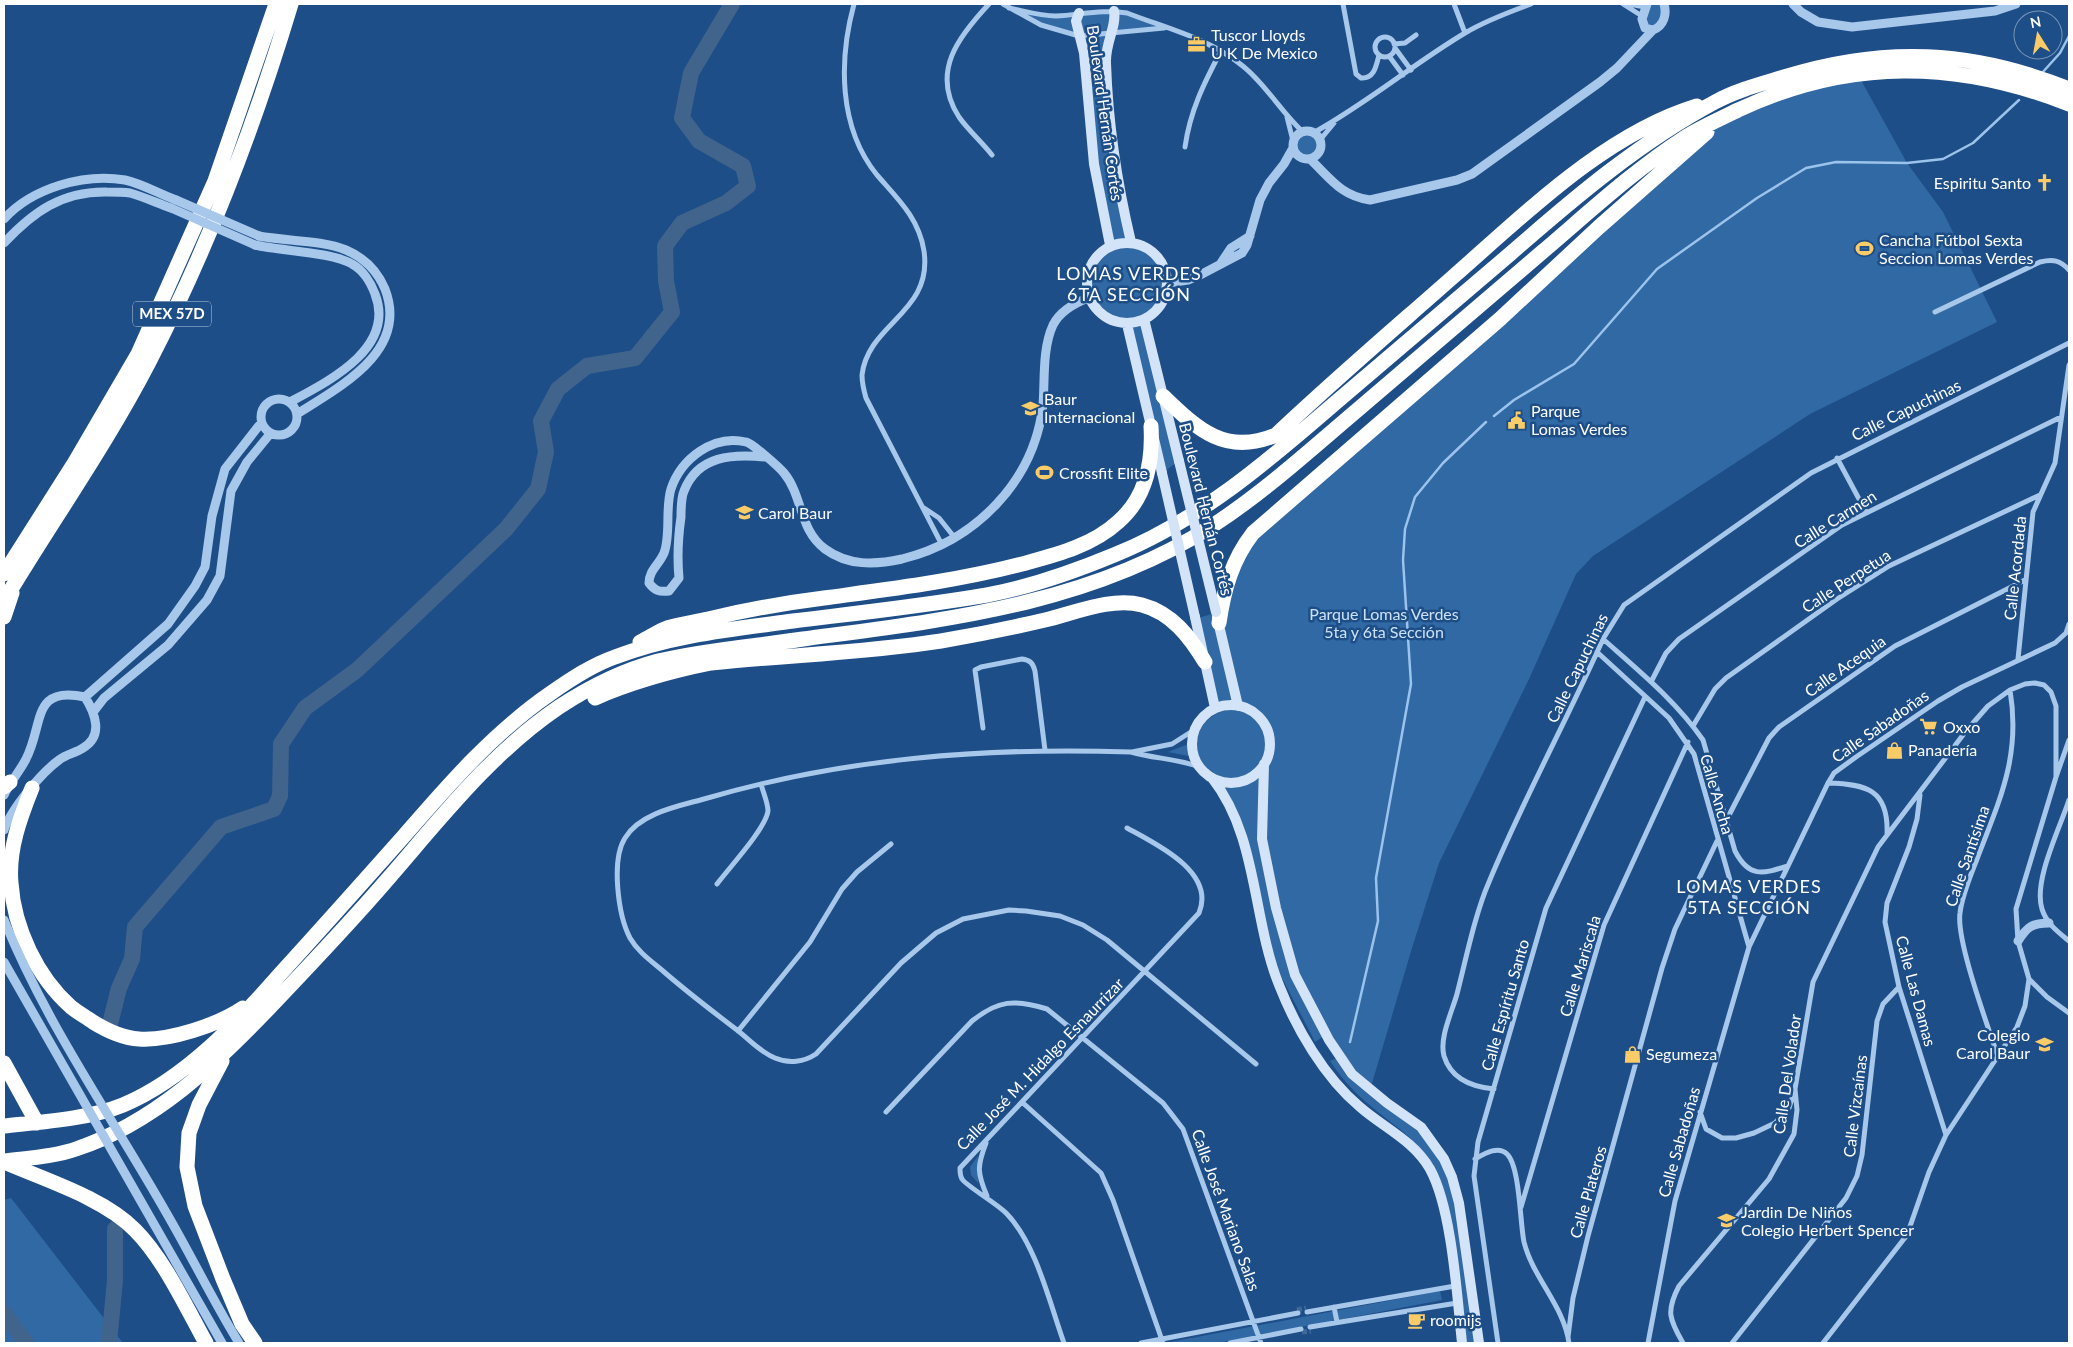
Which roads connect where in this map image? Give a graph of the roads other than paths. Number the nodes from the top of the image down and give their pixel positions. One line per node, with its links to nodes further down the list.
1 (276, 4): 72 (highway, MEX 57D)
2 (291, 4): 72 (highway, MEX 57D)
3 (854, 4): 68 (street)
4 (989, 4): 41 (street)
5 (1003, 4): 14 (street)
6 (1343, 4): 26 (street)
7 (1454, 4): 20 (street)
8 (1532, 4): 20 (street)
9 (1623, 4): 15 (street)
10 (1630, 4): 15 (street)
11 (1664, 4): 19 (street)
12 (1793, 4): 13 (street)
13 (2016, 4)
14 (1009, 8): 17 (street); 23 (street)
15 (1645, 9): 19 (street)
16 (1114, 11): 17 (street); 18 (street); 21 (main road, Boulevard Hernán Cortés)
17 (1079, 13): 23 (main road, Boulevard Hernán Cortés)
18 (1167, 28): 21 (street); 25 (street)
19 (1649, 29): 44 (street)
20 (1465, 33): 28 (street)
21 (1109, 34): 23 (street); 47 (main road, Boulevard Hernán Cortés)
22 (1416, 35): 24 (street)
23 (1079, 36): 49 (main road, Boulevard Hernán Cortés)
24 (1395, 46): 26 (street); 27 (street); 28 (street)
25 (1221, 51): 34 (street); 39 (street)
26 (1379, 55): 27 (street)
27 (1389, 56): 29 (street)
28 (1411, 70): 29 (street)
29 (1403, 75): 35 (street)
30 (2069, 89): 31 (highway)
31 (1718, 100): 58 (highway); 80 (highway)
32 (2069, 104): 33 (highway)
33 (1726, 116): 75 (highway); 92 (highway)
34 (1287, 117): 36 (street); 38 (street)
35 (1338, 119): 37 (street); 37 (street)
36 (1303, 132): 37 (street); 38 (street)
37 (1317, 136): 40 (street)
38 (1293, 144): 42 (street); 43 (street)
39 (1185, 147)
40 (1319, 153): 42 (street); 44 (street)
41 (992, 155)
42 (1305, 159): 43 (street); 44 (street)
43 (1284, 164): 51 (street)
44 (1327, 176)
45 (173, 204): 46 (street); 48 (street); 59 (street, bridge); 60 (street, bridge)
46 (4, 219)
47 (1130, 242): 49 (main road); 51 (main road)
48 (4, 243)
49 (1110, 246): 52 (main road)
50 (2069, 270): 53 (street)
51 (1168, 283): 54 (main road)
52 (1088, 298): 55 (main road); 70 (street)
53 (1935, 312)
54 (1144, 320): 55 (main road); 58 (main road, Boulevard Hernán Cortés)
55 (1127, 324): 63 (main road, Boulevard Hernán Cortés)
56 (2069, 343): 66 (street, Calle Capuchinas)
57 (2069, 365): 61 (street, Calle Acordada)
58 (1163, 396): 75 (main road, Boulevard Hernán Cortés, bridge)
59 (290, 402): 60 (street); 62 (street)
60 (298, 414): 64 (street)
61 (2061, 417): 67 (street, Calle Acordada); 69 (street, Calle Carmen)
62 (261, 423): 64 (street); 85 (street)
63 (1151, 426): 80 (highway); 82 (main road, Boulevard Hernán Cortés, bridge)
64 (270, 434): 89 (street)
65 (765, 457): 65 (street); 71 (street)
66 (1837, 458): 69 (street); 78 (street, Calle Capuchinas)
67 (2040, 495): 73 (street, Calle Acordada); 90 (street, Calle Perpetua)
68 (924, 508): 70 (street); 71 (street)
69 (1866, 512): 83 (street, Calle Carmen)
70 (955, 538): 71 (street)
71 (942, 545)
72 (10, 577): 74 (highway, MEX 57D); 76 (highway)
73 (2025, 580): 81 (street, Calle Acordada); 110 (street, Calle Acequia)
74 (4, 601)
75 (1218, 617): 87 (main road, Boulevard Hernán Cortés)
76 (4, 618)
77 (2069, 624): 81 (street, Calle Sabadoñas)
78 (1603, 639): 79 (street, Calle Capuchinas); 83 (street, Calle Ancha)
79 (1597, 652): 86 (street, Calle Ancha); 139 (street, Calle Capuchinas)
80 (612, 658): 127 (highway)
81 (2018, 659): 104 (street, Calle Sabadoñas)
82 (1204, 662): 88 (main road, Boulevard Hernán Cortés); 92 (highway)
83 (1651, 682): 90 (street, Calle Ancha)
84 (2010, 690): 102 (street, Calle Del Volador); 108 (street, Calle Del Volador); 135 (street, Calle Santísima)
85 (85, 697): 89 (street); 106 (street)
86 (1646, 697): 95 (street, Calle Ancha); 139 (street, Calle Espíritu Santo)
87 (1238, 706): 88 (main road); 100 (main road)
88 (1215, 708): 93 (main road)
89 (94, 711): 107 (street)
90 (1693, 726): 110 (street, Calle Ancha)
91 (982, 728): 97 (street)
92 (530, 729): 133 (highway)
93 (1194, 730): 96 (street); 101 (main road)
94 (2069, 740): 102 (street)
95 (1688, 742): 114 (street, Calle Ancha); 151 (street, Calle Mariscala)
96 (1162, 747): 98 (street); 99 (street)
97 (1045, 750): 98 (street); 105 (street)
98 (1131, 752): 99 (street)
99 (1162, 758): 101 (street)
100 (1264, 764): 103 (main road); 131 (main road)
101 (1199, 767): 103 (main road)
102 (2056, 777): 120 (street)
103 (1212, 778): 132 (main road)
104 (1828, 783): 113 (street); 116 (street, Calle Sabadoñas)
105 (761, 784): 117 (street); 129 (street)
106 (6, 788)
107 (32, 788): 111 (street); 127 (highway)
108 (1920, 795): 113 (street, Calle Del Volador); 126 (street, Calle Las Damas)
109 (2069, 800): 119 (street)
110 (1726, 822): 116 (street, Calle Ancha)
111 (4, 828)
112 (1127, 828): 124 (street, Calle José M. Hidalgo Esnaurrizar)
113 (1886, 835): 140 (street, Calle Del Volador)
114 (1717, 841): 122 (street, Calle Ancha); 161 (street, Calle Plateros)
115 (891, 844): 129 (street)
116 (1788, 866): 122 (street, Calle Sabadoñas)
117 (717, 884)
118 (4, 920): 167 (street, bridge)
119 (2049, 922): 120 (street); 121 (street)
120 (2018, 941): 125 (street)
121 (2069, 941)
122 (1749, 946): 143 (street, Calle Sabadoñas)
123 (4, 962): 166 (street, bridge)
124 (1145, 972): 129 (street); 130 (street, Calle José M. Hidalgo Esnaurrizar); 137 (street)
125 (2029, 979): 128 (street); 135 (street)
126 (1899, 987): 146 (street, Calle Las Damas); 177 (street, Calle Vizcaínas)
127 (261, 996): 144 (highway)
128 (2069, 1013)
129 (738, 1031)
130 (1083, 1037): 141 (street, Calle José M. Hidalgo Esnaurrizar); 142 (street, Calle José Mariano Salas); 157 (street, Calle José Mariano Salas)
131 (1329, 1040): 132 (main road); 134 (main road)
132 (1313, 1049): 138 (main road)
133 (226, 1052): 149 (highway); 168 (highway)
134 (1338, 1054): 138 (main road); 173 (main road)
135 (1998, 1057): 146 (street)
136 (4, 1063): 144 (highway)
137 (1256, 1064)
138 (1322, 1064): 152 (main road)
139 (1494, 1089): 148 (street, Calle Espíritu Santo)
140 (1795, 1090): 143 (street); 176 (street, Calle Del Volador)
141 (1022, 1103): 147 (street, Calle José M. Hidalgo Esnaurrizar); 163 (street)
142 (886, 1112)
143 (1700, 1112): 175 (street, Calle Sabadoñas)
144 (37, 1123): 145 (highway)
145 (4, 1126)
146 (1946, 1136): 178 (street)
147 (988, 1140): 150 (street); 150 (street, Calle José M. Hidalgo Esnaurrizar)
148 (1475, 1159): 151 (street); 164 (street, Calle Espíritu Santo)
149 (4, 1162): 165 (highway)
150 (987, 1197): 169 (street, Calle José M. Hidalgo Esnaurrizar)
151 (1522, 1207): 161 (street)
152 (1455, 1286): 153 (main road); 154 (street)
153 (1457, 1303): 158 (street); 172 (main road)
154 (1334, 1307): 155 (street); 158 (street)
155 (1307, 1310)
156 (1298, 1312): 157 (street)
157 (1254, 1321): 162 (street, Calle José Mariano Salas); 163 (street)
158 (1337, 1322): 159 (street)
159 (1310, 1329)
160 (1301, 1331): 162 (street)
161 (1568, 1337): 174 (street)
162 (1260, 1340): 171 (street)
163 (1162, 1341): 170 (street)
164 (1497, 1341)
165 (206, 1343)
166 (222, 1343)
167 (239, 1343)
168 (255, 1343)
169 (1064, 1343)
170 (1141, 1343)
171 (1230, 1343)
172 (1462, 1343)
173 (1479, 1343)
174 (1569, 1343)
175 (1648, 1343)
176 (1683, 1343)
177 (1732, 1343)
178 (1823, 1343)

